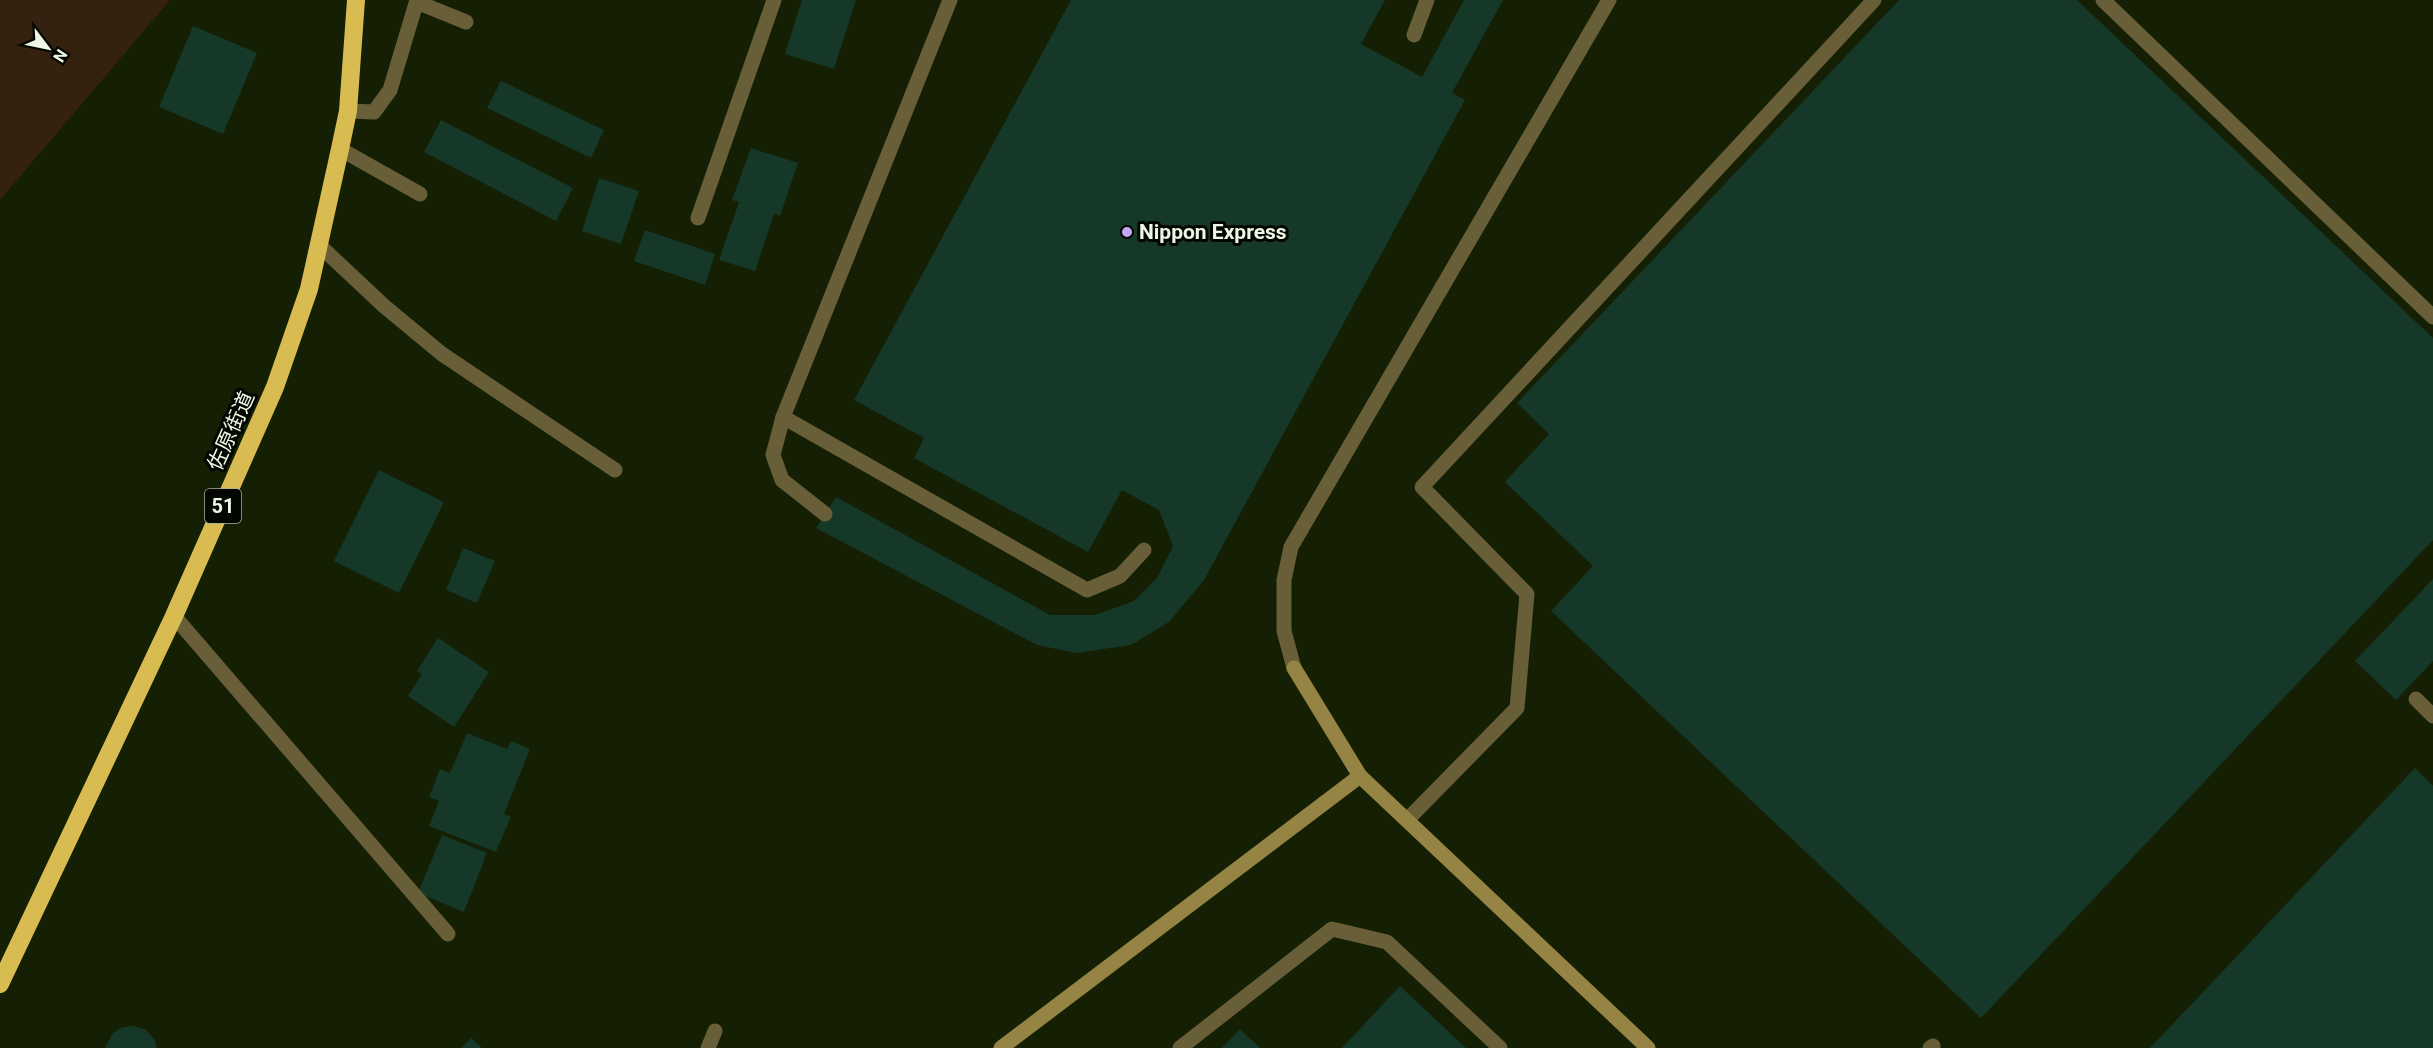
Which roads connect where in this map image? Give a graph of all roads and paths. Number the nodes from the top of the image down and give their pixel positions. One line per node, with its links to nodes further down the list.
1 (356, 0): 11 (highway, 佐原街道 / 51)
2 (774, 0): 14 (street)
3 (950, 0): 17 (street)
4 (1427, 0): 10 (street)
5 (1610, 0): 24 (street)
6 (1874, 0): 25 (street)
7 (2103, 0): 16 (street)
8 (417, 1): 9 (street); 11 (street)
9 (466, 22)
10 (1414, 34)
11 (348, 111): 12 (highway, 佐原街道 / 51)
12 (340, 149): 13 (street); 15 (highway, 佐原街道 / 51)
13 (420, 194)
14 (698, 218)
15 (319, 245): 18 (street); 21 (highway, 佐原街道 / 51)
16 (2433, 317)
17 (783, 417): 19 (street); 20 (street)
18 (615, 470)
19 (825, 514)
20 (1144, 550)
21 (174, 616): 26 (street); 27 (highway, 佐原街道 / 51)
22 (2416, 699): 23 (street)
23 (2433, 716)
24 (1360, 776): 25 (street); 30 (street)
25 (1407, 820): 33 (street)
26 (448, 934)
27 (0, 984)
28 (715, 1031): 29 (street)
29 (708, 1048)
30 (1001, 1048)
31 (1180, 1048): 32 (street)
32 (1500, 1048)
33 (1648, 1048)

